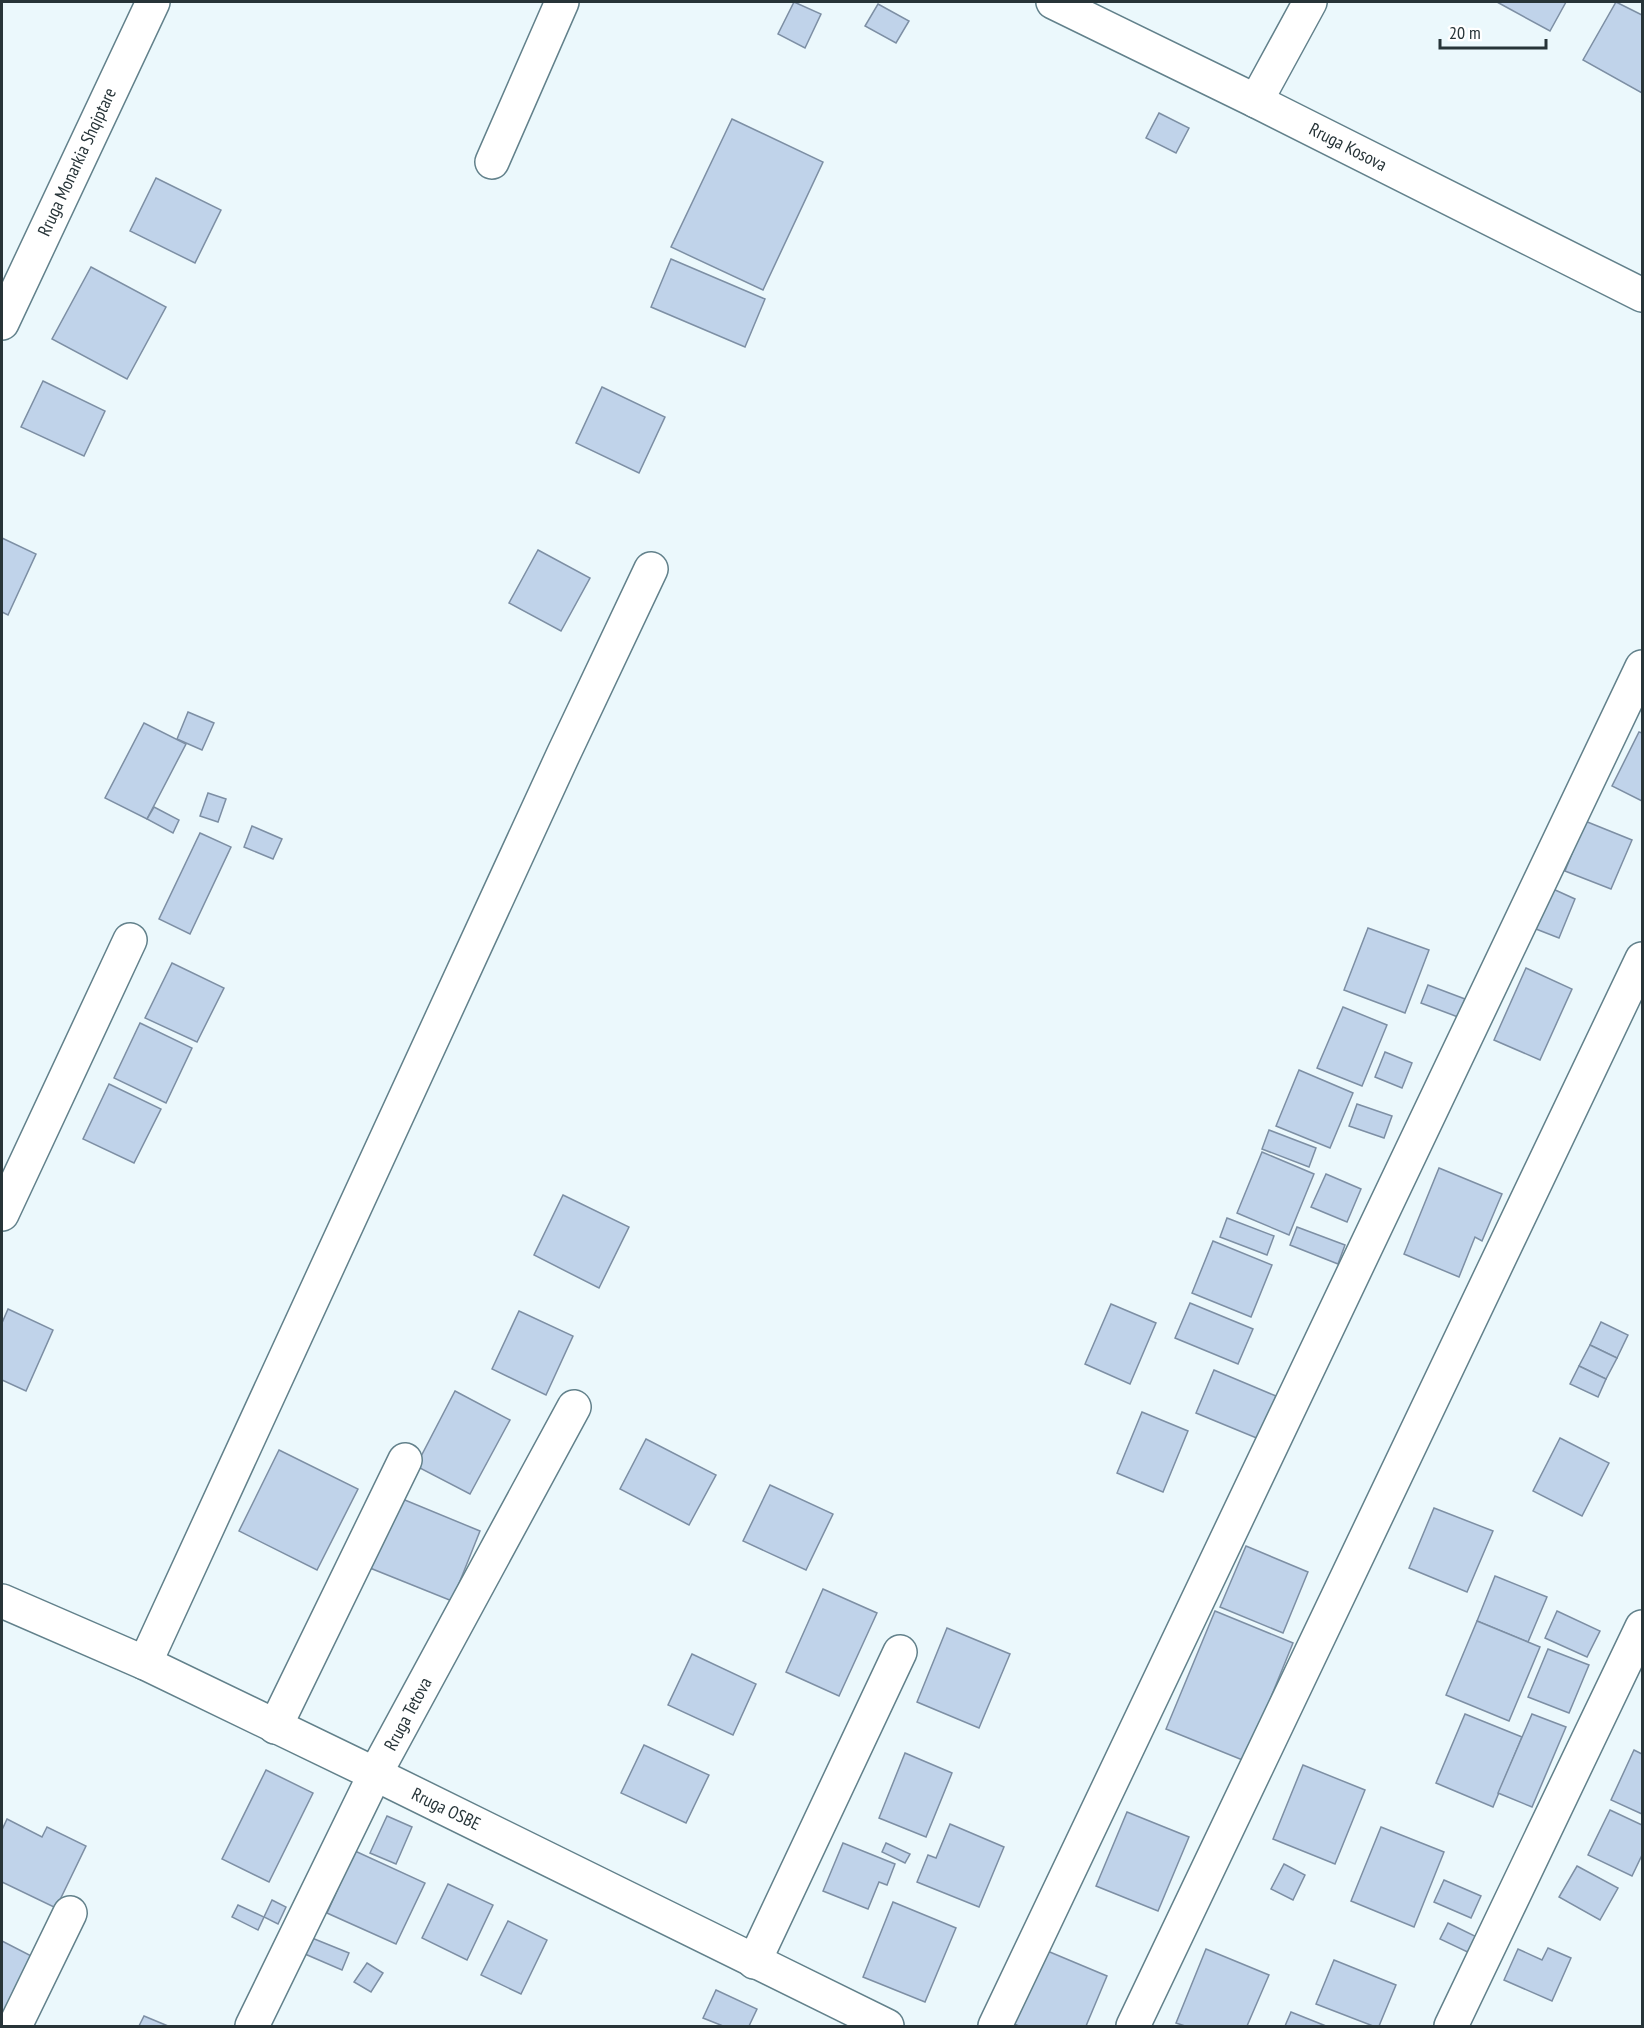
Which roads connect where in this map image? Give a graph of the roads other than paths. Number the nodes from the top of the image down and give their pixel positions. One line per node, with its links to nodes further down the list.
1 (153, 2): 8 (street, Rruga Monarkia Shqiptare)
2 (562, 2): 6 (street)
3 (1055, 2): 5 (street, Rruga Kosova)
4 (1310, 2): 5 (street)
5 (1256, 101): 7 (street, Rruga Kosova)
6 (492, 162)
7 (1642, 295)
8 (2, 323)
9 (651, 569): 19 (street)
10 (1642, 667): 27 (street)
11 (130, 940): 13 (street)
12 (1642, 959): 28 (street)
13 (2, 1214)
14 (574, 1407): 21 (street, Rruga Tetova)
15 (405, 1460): 20 (street)
16 (2, 1601): 19 (street, Rruga OSBE)
17 (1642, 1627): 29 (street)
18 (900, 1652): 23 (street)
19 (145, 1663): 20 (street, Rruga OSBE)
20 (275, 1726): 21 (street, Rruga OSBE)
21 (375, 1774): 23 (street, Rruga OSBE); 25 (street, Rruga Tetova)
22 (70, 1913): 24 (street)
23 (754, 1962): 26 (street, Rruga OSBE)
24 (15, 2026)
25 (252, 2026)
26 (887, 2026)
27 (995, 2026)
28 (1133, 2026)
29 (1451, 2026)

